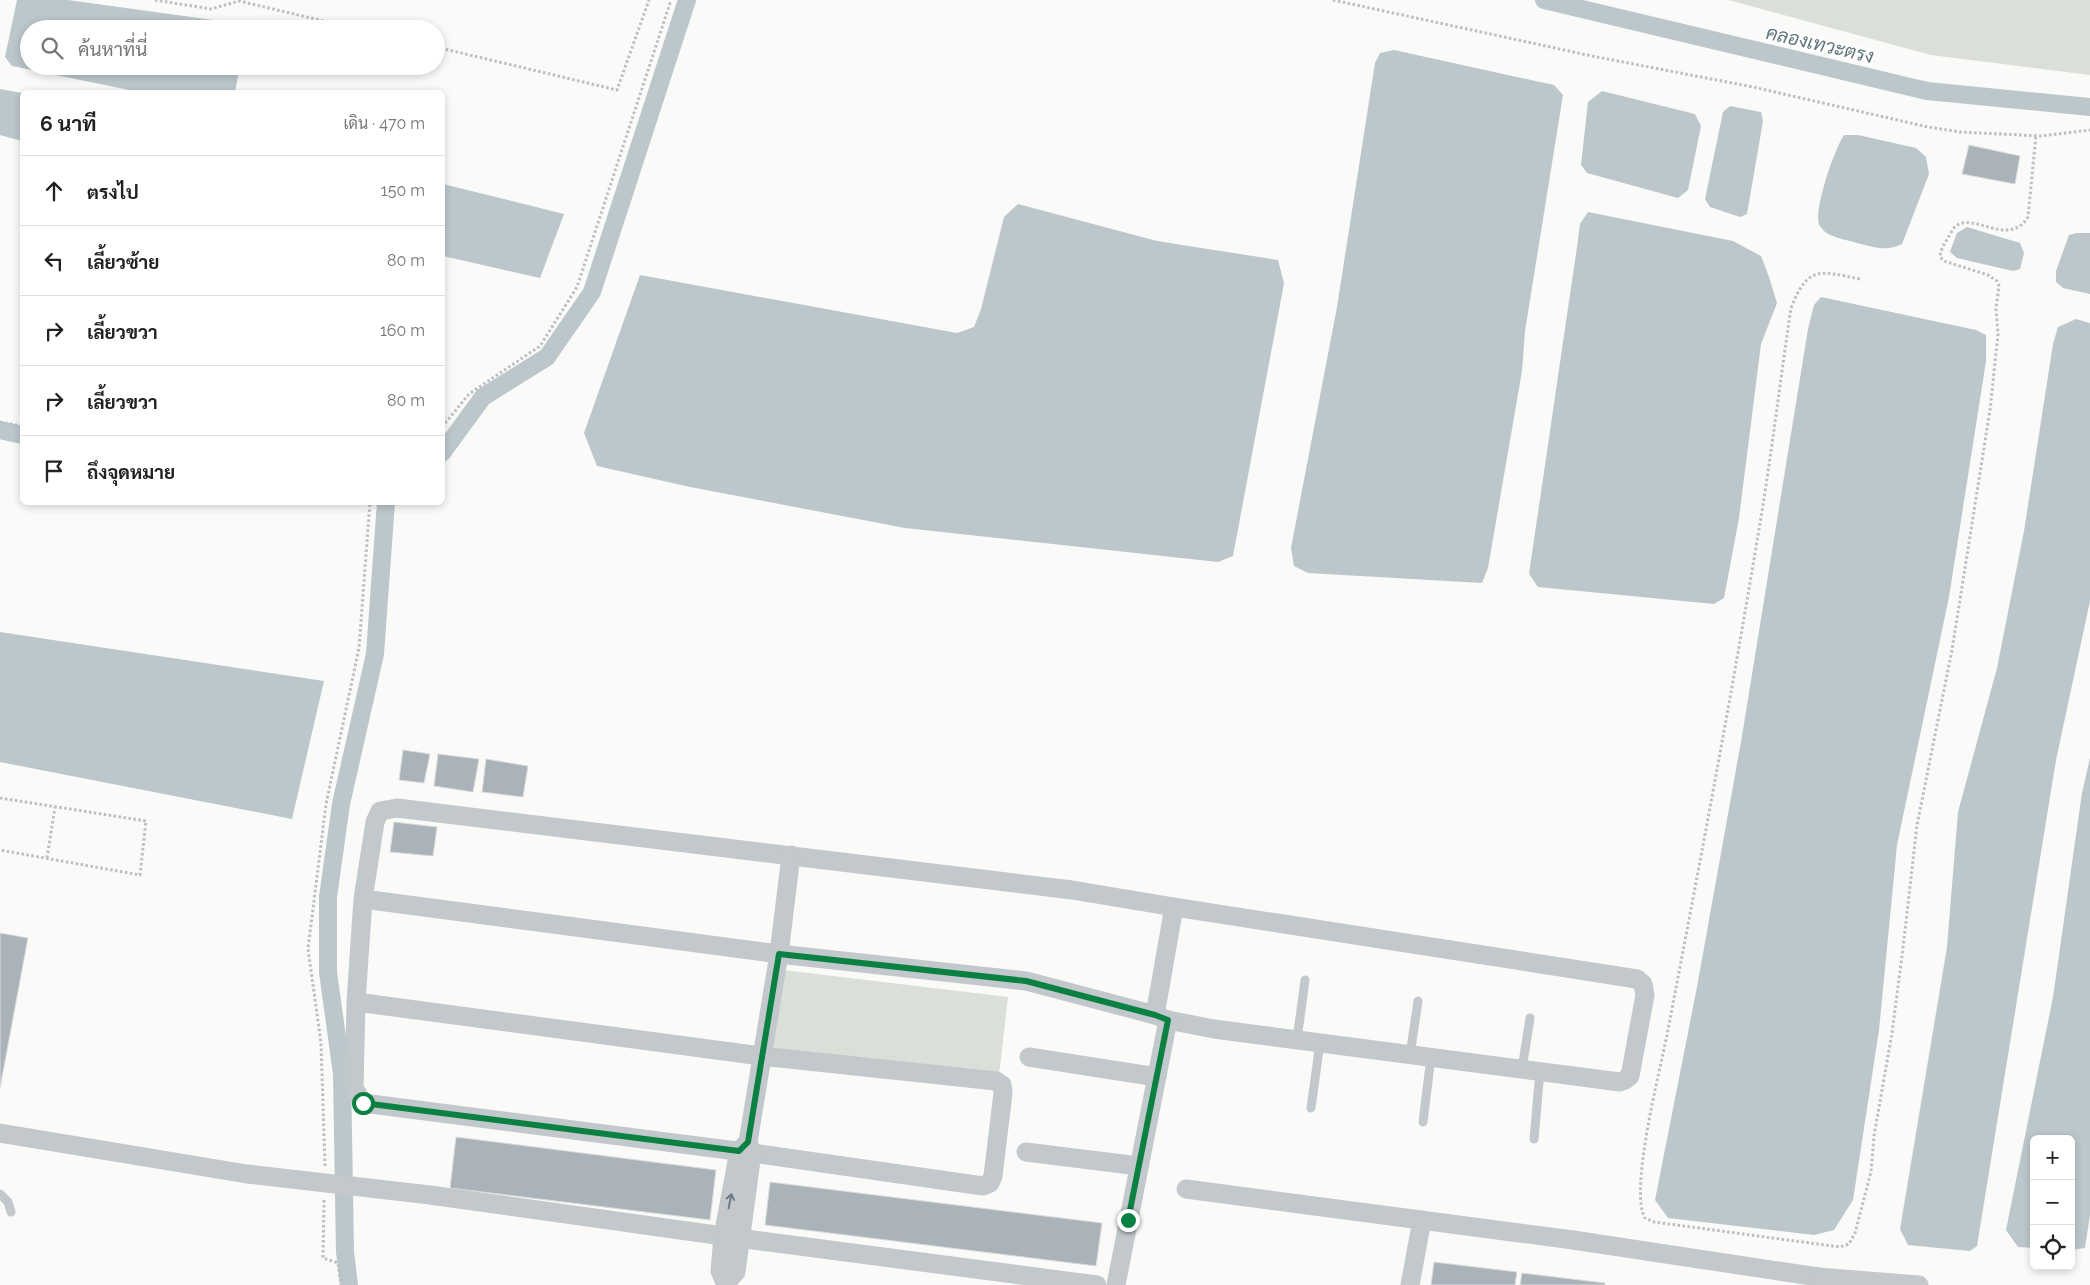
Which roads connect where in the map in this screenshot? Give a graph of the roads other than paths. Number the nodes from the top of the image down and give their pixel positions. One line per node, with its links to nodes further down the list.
1 (791, 855): 2 (street); 3 (street); 4 (street)
2 (363, 899): 4 (street); 7 (street)
3 (1174, 907): 8 (street); 16 (street)
4 (779, 954): 8 (street); 13 (street)
5 (1305, 980): 10 (lane)
6 (1418, 1001): 12 (lane)
7 (356, 1002): 13 (street); 22 (street)
8 (1162, 1018): 10 (street); 17 (street)
9 (1530, 1018): 16 (lane)
10 (1297, 1040): 11 (street)
11 (1320, 1043): 12 (street); 18 (lane)
12 (1410, 1055): 15 (street)
13 (761, 1056): 22 (street); 22 (street)
14 (1029, 1058): 17 (street)
15 (1431, 1058): 16 (street); 19 (lane)
16 (1531, 1070): 21 (lane)
17 (1157, 1077): 24 (street)
18 (1311, 1108)
19 (1422, 1122)
20 (0, 1133): 29 (street)
21 (1534, 1139)
22 (746, 1149): 29 (street)
23 (1026, 1152): 24 (street)
24 (1139, 1166): 33 (street)
25 (1186, 1189): 28 (street)
26 (0, 1194): 27 (lane)
27 (11, 1212)
28 (1422, 1220): 30 (street); 34 (street)
29 (732, 1238): 31 (street); 32 (street)
30 (1818, 1281): 35 (street)
31 (726, 1284)
32 (1097, 1285)
33 (1116, 1285)
34 (1410, 1285)
35 (1919, 1285)

